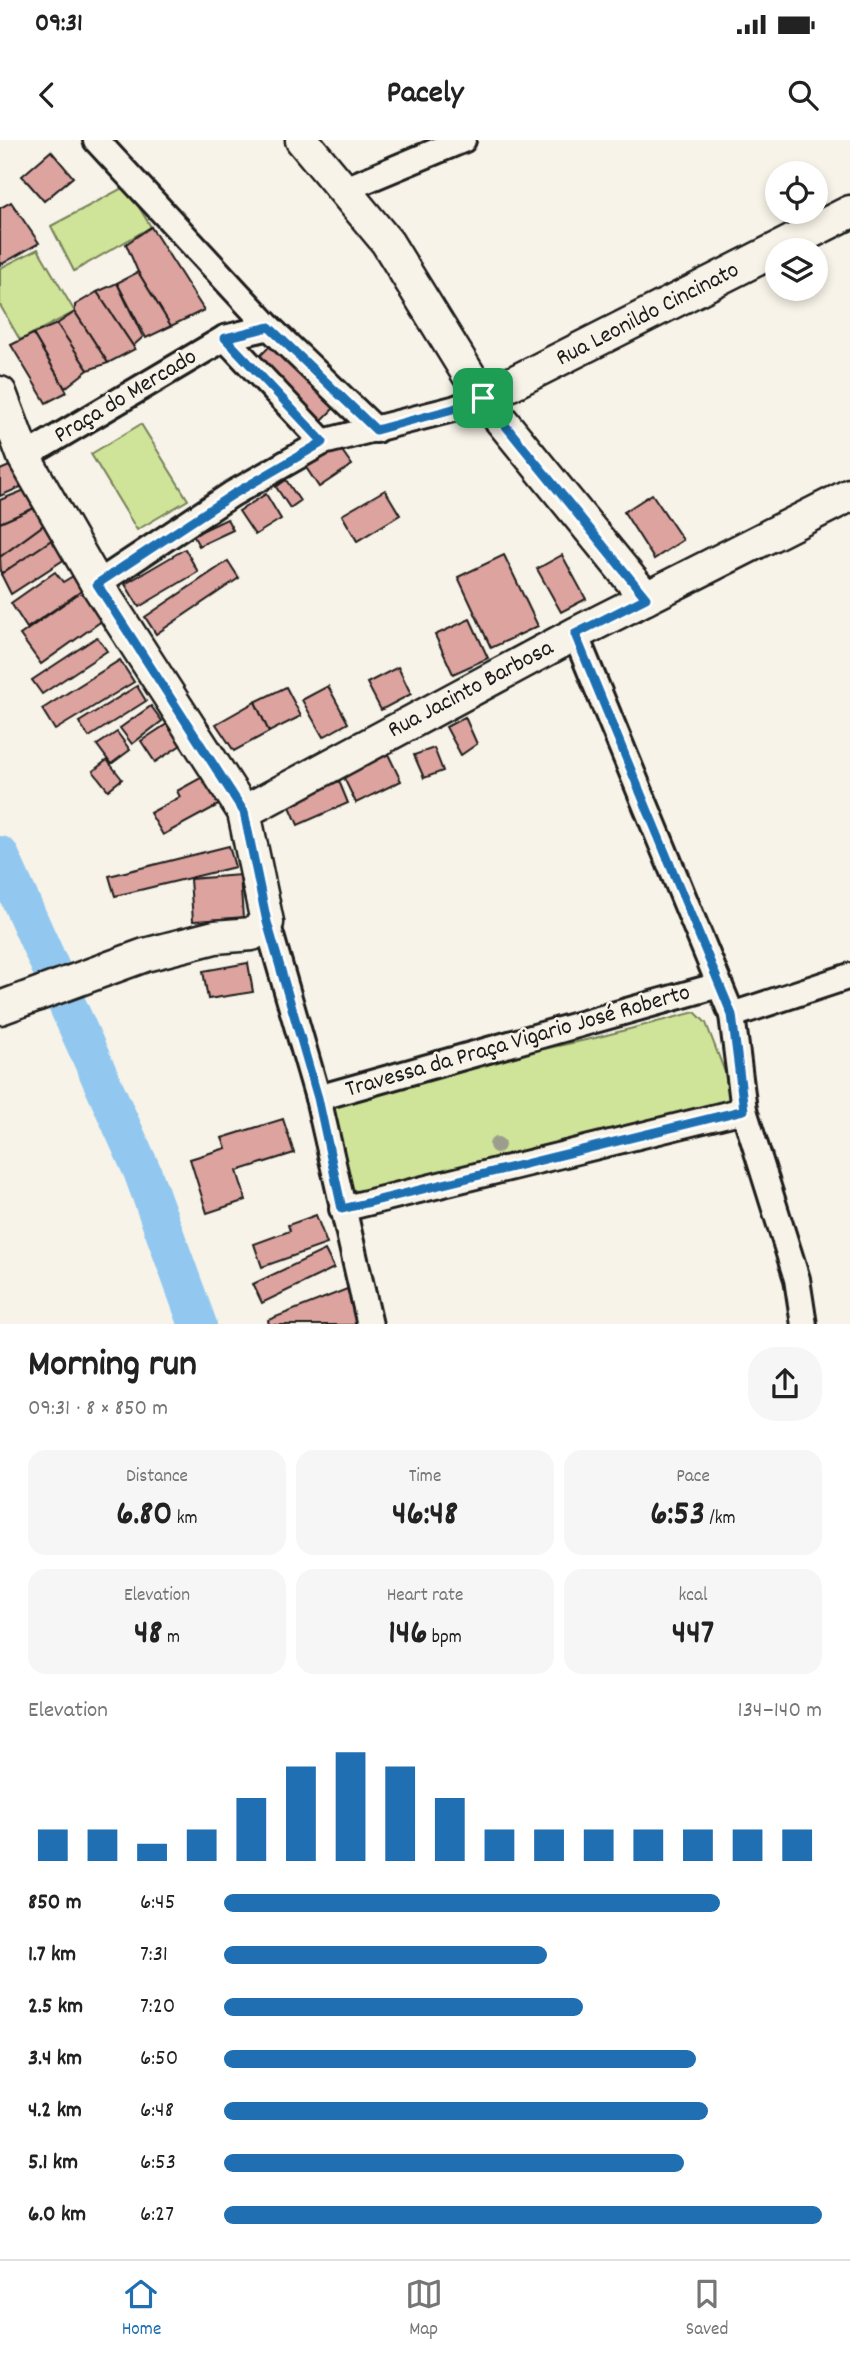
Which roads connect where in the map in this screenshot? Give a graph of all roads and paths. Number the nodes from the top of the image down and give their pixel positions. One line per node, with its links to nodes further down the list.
1 (96, 140): 6 (street)
2 (302, 140): 4 (street)
3 (463, 140): 4 (street)
4 (343, 190): 9 (street)
5 (850, 212): 9 (street, Rua Leonildo Cincinato)
6 (269, 327): 7 (street, Praça do Mercado); 10 (street)
7 (225, 338): 11 (street); 12 (street, Praça do Mercado)
8 (0, 393): 12 (street)
9 (483, 398): 10 (street); 15 (street)
10 (376, 430): 11 (street)
11 (323, 442): 14 (street)
12 (24, 457): 14 (street)
13 (850, 495): 15 (street, Rua Jacinto Barbosa)
14 (97, 584): 17 (street)
15 (646, 598): 16 (street, Rua Jacinto Barbosa)
16 (575, 634): 17 (street, Rua Jacinto Barbosa); 20 (street)
17 (244, 812): 18 (street)
18 (267, 922): 21 (street); 23 (street)
19 (850, 976): 22 (street)
20 (719, 985): 22 (street); 23 (street, Travessa da Praça Vigario José Roberto)
21 (0, 1008)
22 (732, 1015): 24 (street)
23 (318, 1098): 25 (street)
24 (744, 1110): 25 (street); 27 (street)
25 (342, 1209): 26 (street)
26 (370, 1324)
27 (804, 1324)

